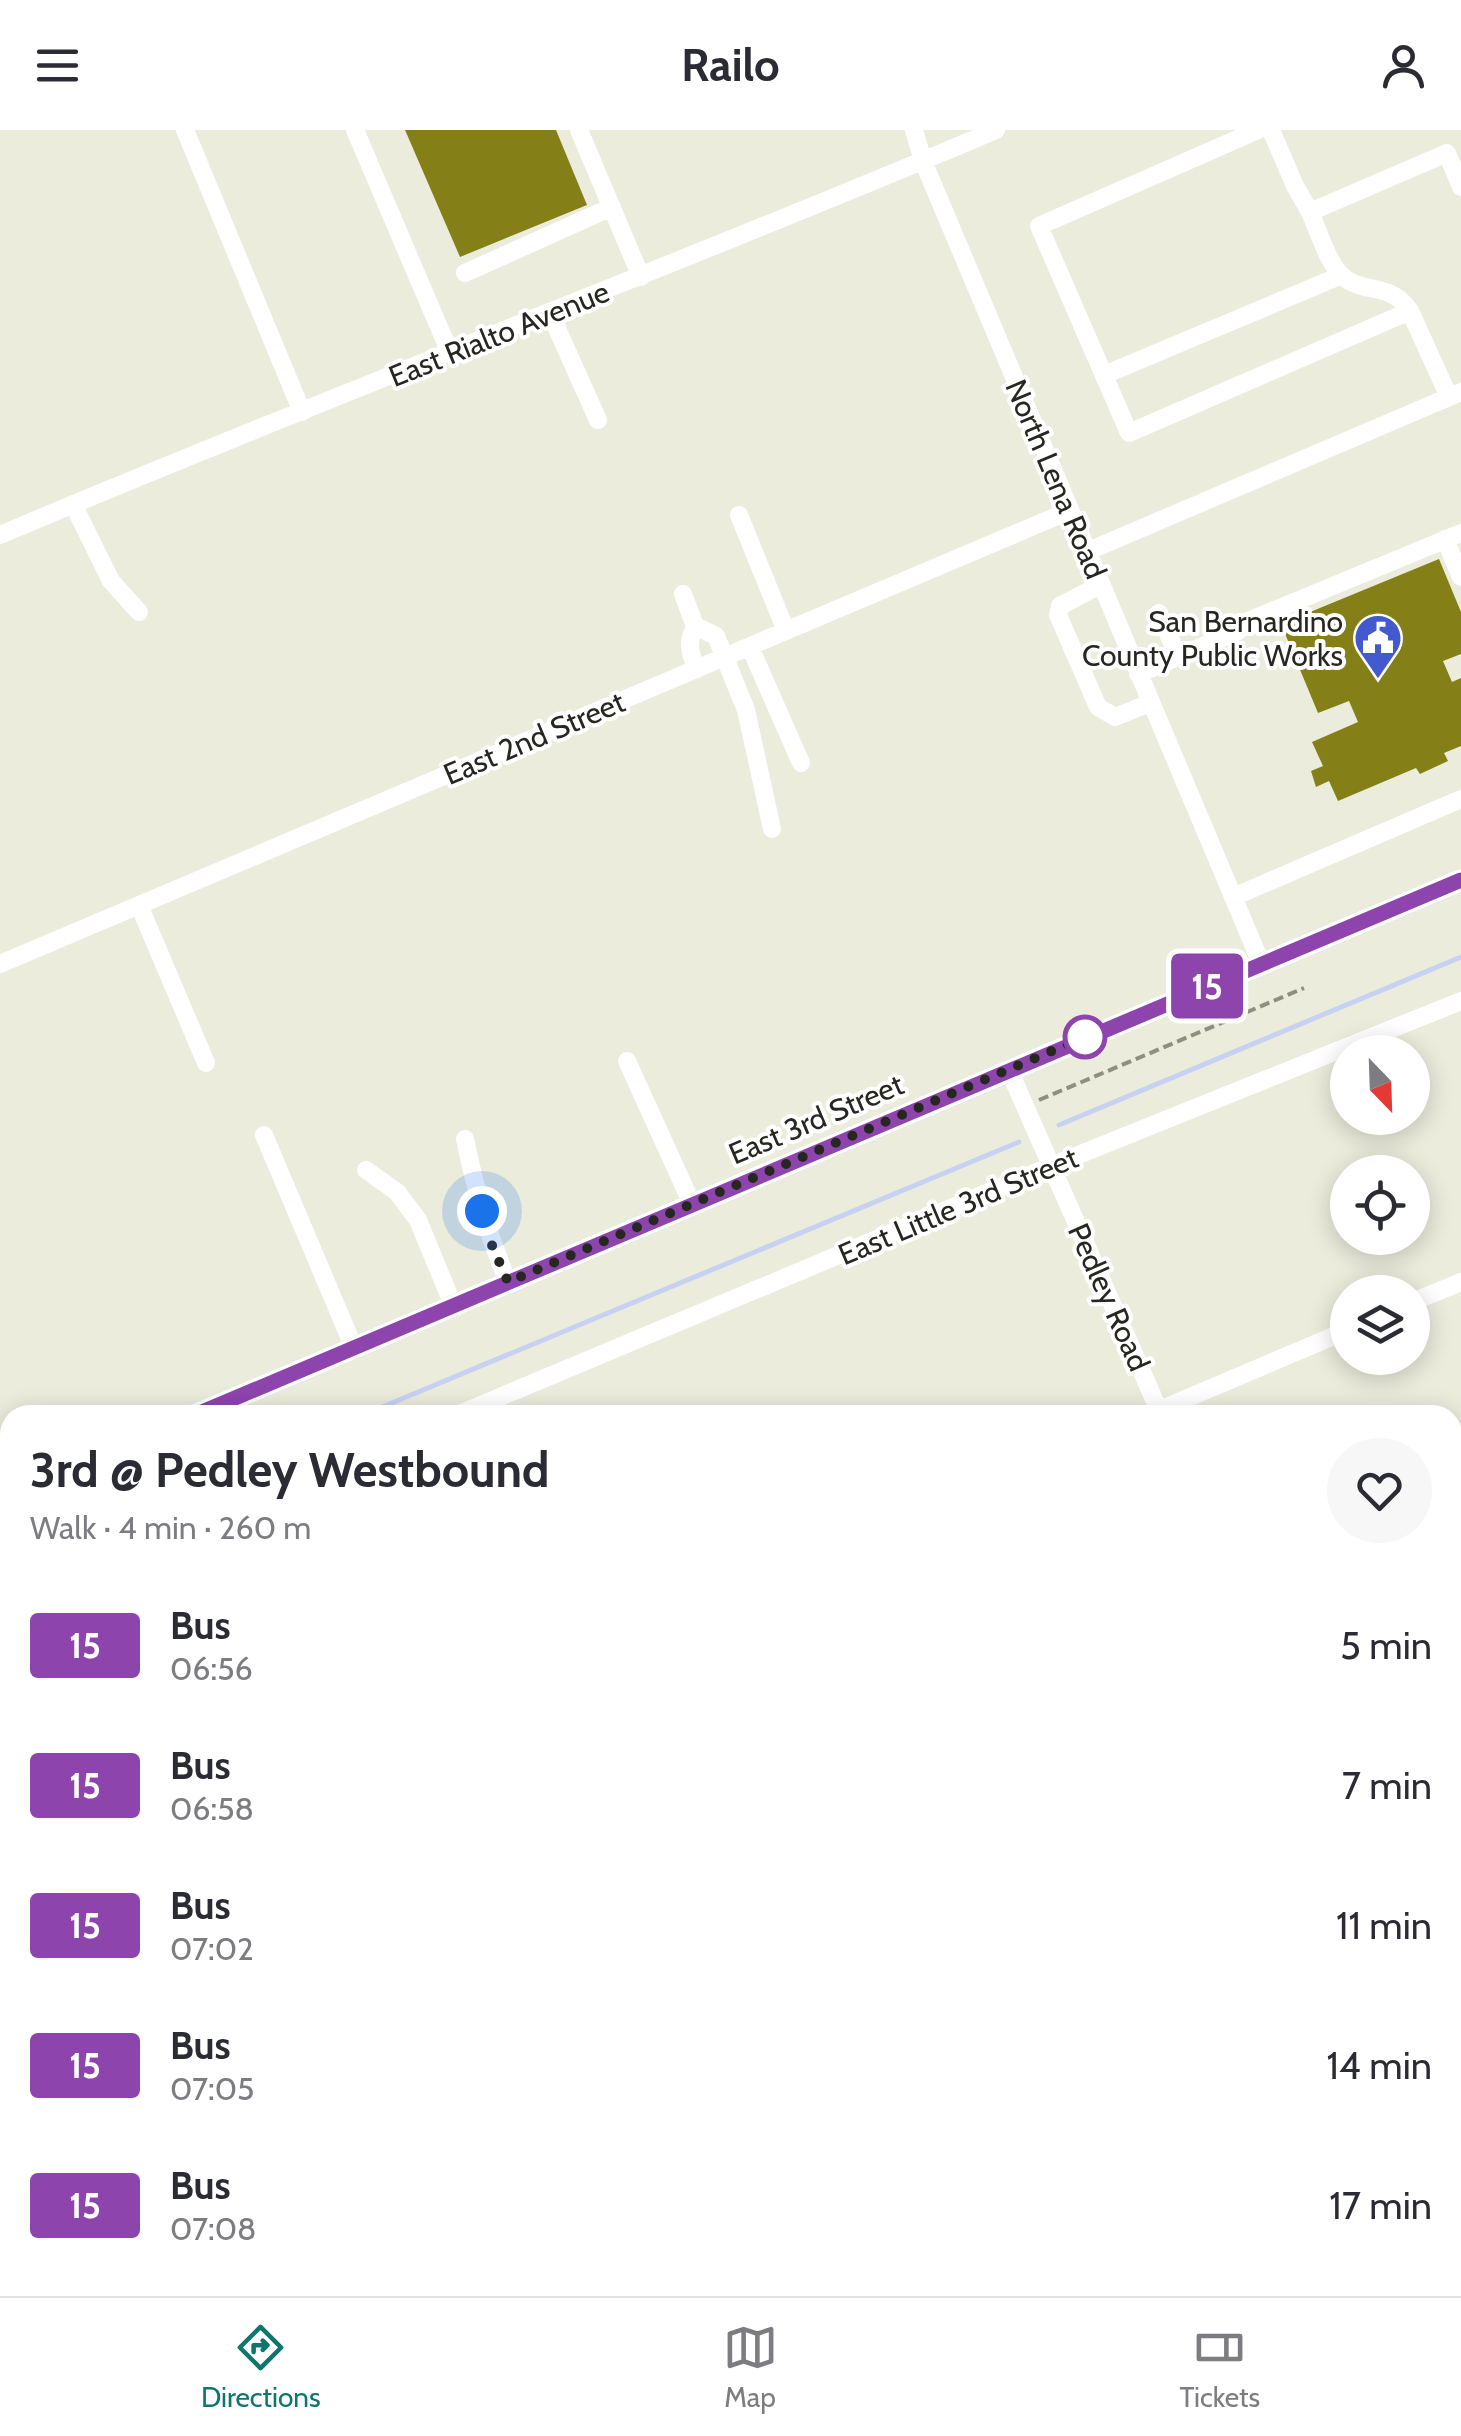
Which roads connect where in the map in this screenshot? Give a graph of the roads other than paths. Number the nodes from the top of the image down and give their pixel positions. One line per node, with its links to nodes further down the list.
1 (185, 130): 20 (street)
2 (355, 130): 17 (street)
3 (579, 130): 10 (street)
4 (914, 130): 8 (street, North Lena Road)
5 (996, 130): 8 (street, East Rialto Avenue)
6 (1258, 130): 18 (street)
7 (1271, 130): 11 (street)
8 (924, 161): 14 (street, East Rialto Avenue); 23 (street, North Lena Road)
9 (1461, 187): 11 (street)
10 (612, 208): 12 (street); 14 (street)
11 (1310, 212): 13 (street)
12 (464, 273)
13 (1342, 275): 15 (street); 18 (street)
14 (641, 277): 16 (street, East Rialto Avenue)
15 (1410, 311): 18 (street); 19 (street)
16 (550, 314): 17 (street, East Rialto Avenue); 21 (street)
17 (450, 353): 20 (street, East Rialto Avenue)
18 (1104, 374)
19 (1455, 395): 27 (street)
20 (302, 412): 22 (street, East Rialto Avenue)
21 (598, 420)
22 (74, 504): 25 (street, East Rialto Avenue); 31 (street)
23 (1069, 511): 27 (street, North Lena Road); 34 (street, East 2nd Street)
24 (739, 515): 34 (street)
25 (0, 535)
26 (1453, 536): 28 (street); 37 (street)
27 (1086, 552): 29 (street, North Lena Road)
28 (1461, 576)
29 (1100, 585): 39 (street, North Lena Road); 40 (street)
30 (683, 594): 33 (street)
31 (139, 612)
32 (1159, 613): 37 (street)
33 (695, 626): 36 (street); 38 (street)
34 (786, 631): 35 (street, East 2nd Street)
35 (750, 647): 36 (street, East 2nd Street); 41 (street)
36 (726, 657): 38 (street, East 2nd Street); 43 (street)
37 (1178, 657): 39 (street)
38 (697, 669): 46 (street, East 2nd Street)
39 (1138, 674): 40 (street, North Lena Road)
40 (1150, 703): 45 (street, North Lena Road)
41 (802, 763)
42 (1461, 799): 45 (street)
43 (772, 828)
44 (1461, 880): 47 (main road, East 3rd Street)
45 (1233, 897): 47 (street, North Lena Road)
46 (139, 905): 48 (street, East 2nd Street); 51 (street)
47 (1261, 963): 52 (main road, East 3rd Street)
48 (0, 964)
49 (1461, 1001): 55 (street, East Little 3rd Street)
50 (627, 1061): 57 (street)
51 (206, 1063)
52 (1009, 1070): 55 (street, Pedley Road); 57 (main road, East 3rd Street)
53 (264, 1135): 63 (street)
54 (465, 1139): 58 (street)
55 (1051, 1166): 65 (street, East Little 3rd Street); 66 (street, Pedley Road)
56 (366, 1170): 61 (street)
57 (692, 1204): 58 (main road, East 3rd Street)
58 (508, 1282): 61 (main road, East 3rd Street)
59 (1461, 1282): 60 (street)
60 (1430, 1295)
61 (453, 1305): 63 (main road, East 3rd Street)
62 (1330, 1338): 67 (street)
63 (354, 1348): 64 (main road, East 3rd Street)
64 (219, 1405)
65 (481, 1405)
66 (1153, 1405)
67 (1175, 1405)

